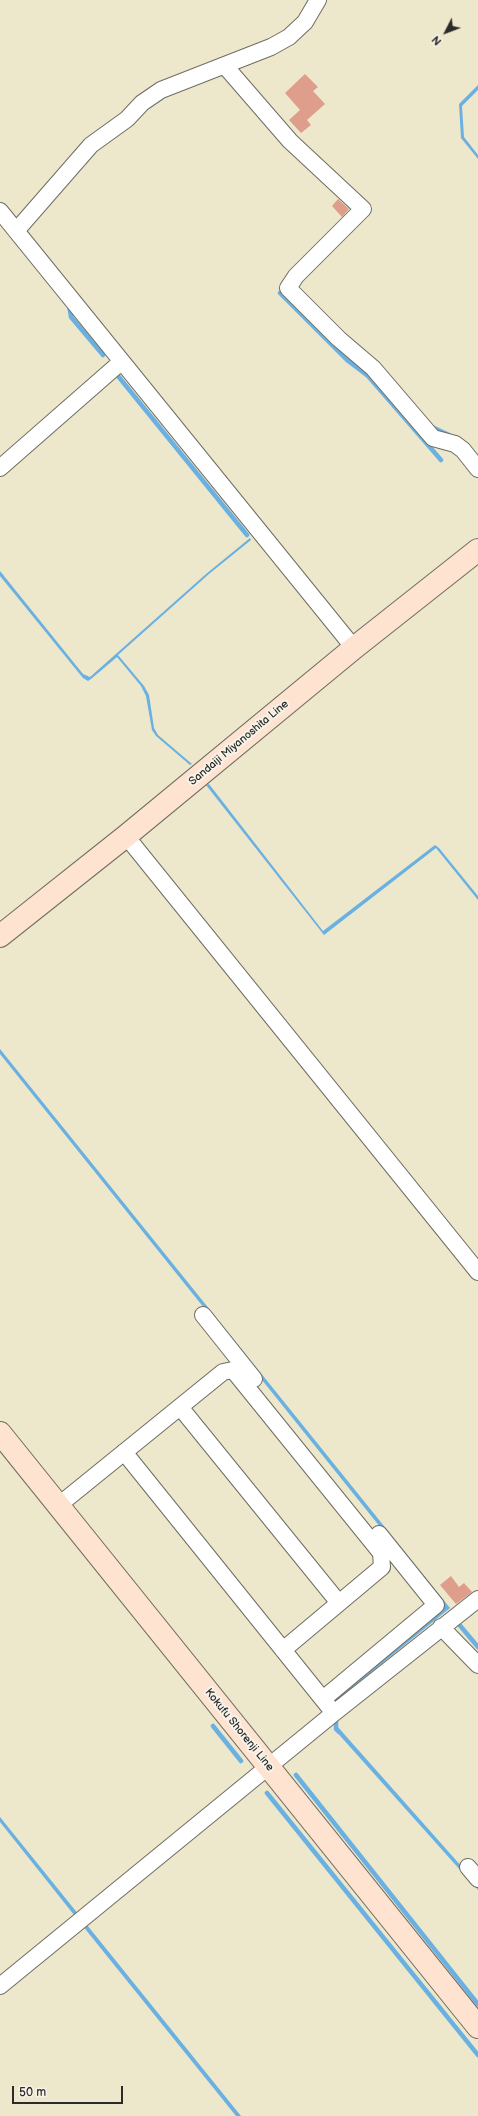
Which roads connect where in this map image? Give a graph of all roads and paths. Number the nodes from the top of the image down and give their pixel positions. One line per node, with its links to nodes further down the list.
1 (318, 0): 2 (street)
2 (225, 66): 4 (street); 7 (street)
3 (0, 211): 4 (street)
4 (16, 231): 5 (street)
5 (121, 362): 6 (street); 9 (street)
6 (0, 468)
7 (478, 469)
8 (478, 550): 9 (main road, Sandaiji Miyanoshita Line)
9 (354, 648): 10 (main road, Sandaiji Miyanoshita Line)
10 (126, 836): 11 (main road, Sandaiji Miyanoshita Line); 12 (street)
11 (0, 936)
12 (478, 1272)
13 (203, 1315): 23 (street)
14 (180, 1407): 16 (street); 19 (street); 19 (street)
15 (0, 1433): 17 (main road, Kokufu Shorenji Line)
16 (124, 1452): 17 (street); 21 (street)
17 (58, 1505): 25 (main road, Kokufu Shorenji Line)
18 (478, 1599): 20 (street)
19 (339, 1603): 21 (street)
20 (441, 1627): 22 (street); 24 (street)
21 (283, 1650): 23 (street)
22 (478, 1665)
23 (323, 1699): 24 (street)
24 (334, 1712): 25 (street)
25 (268, 1766): 26 (street); 27 (main road, Kokufu Shorenji Line)
26 (0, 1986)
27 (478, 2027)

